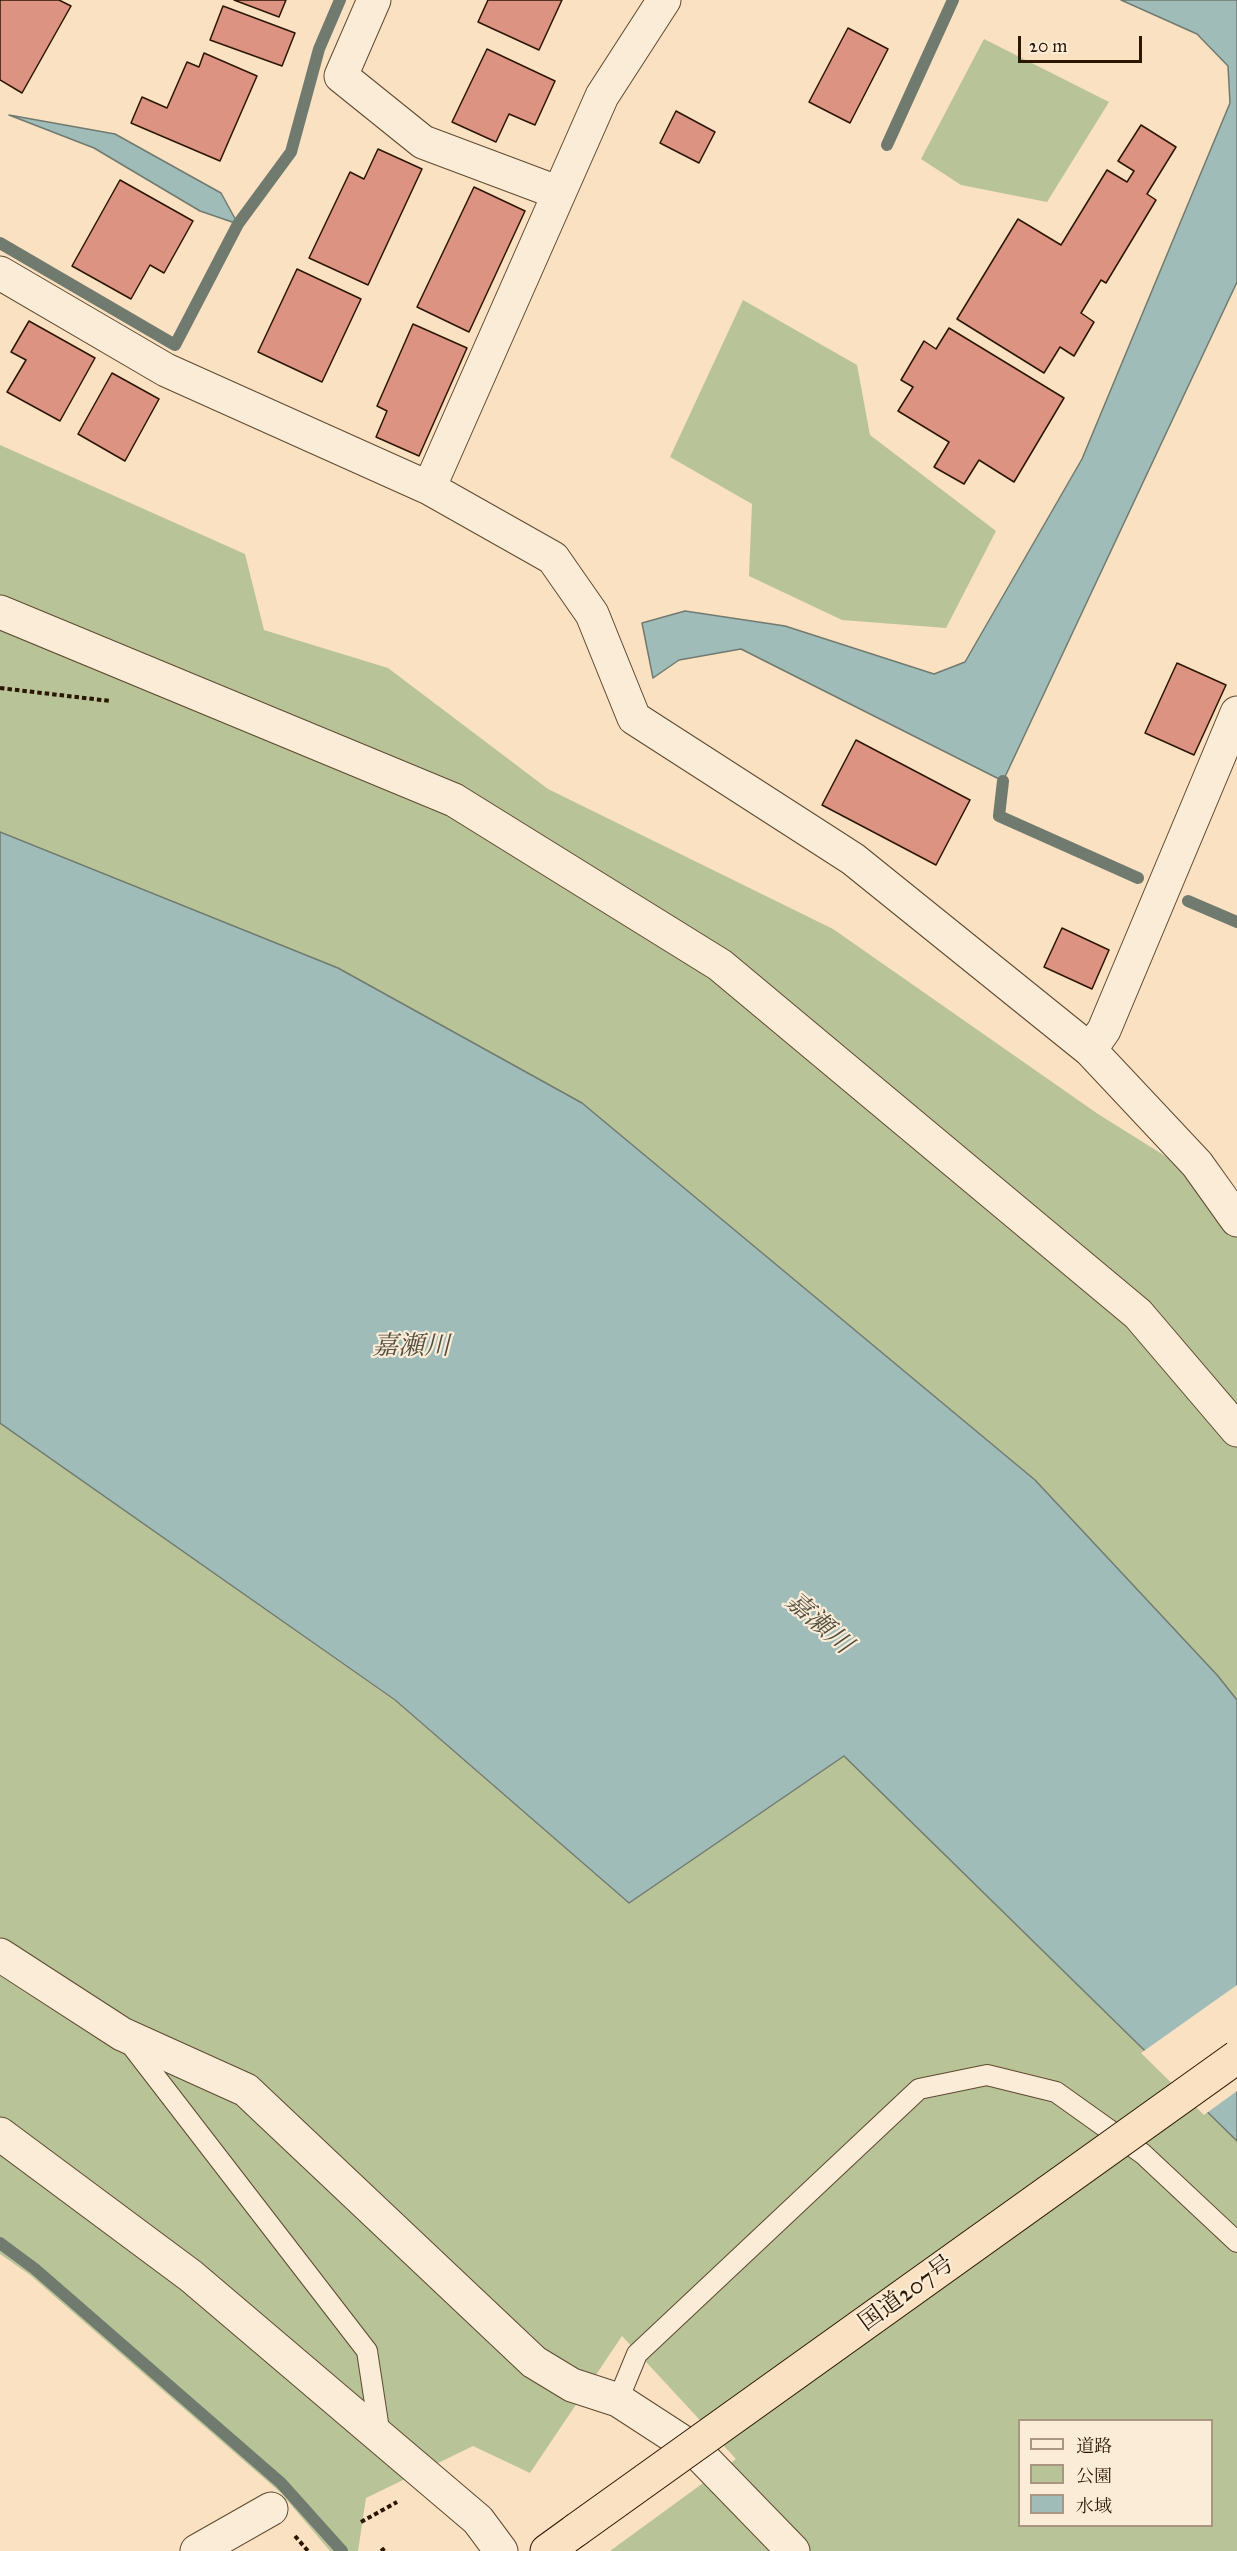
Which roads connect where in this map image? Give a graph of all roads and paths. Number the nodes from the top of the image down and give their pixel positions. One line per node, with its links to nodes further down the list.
1 (374, 0): 3 (street)
2 (664, 0): 3 (street)
3 (559, 194): 5 (street)
4 (0, 273): 5 (street)
5 (429, 488): 8 (street)
6 (0, 612): 10 (street)
7 (1237, 713): 8 (street)
8 (1090, 1050): 9 (street)
9 (1237, 1220)
10 (1237, 1430)
11 (0, 1955): 12 (street)
12 (123, 2034): 16 (street); 17 (lane)
13 (1237, 2057): 23 (highway, 国道207号, bridge)
14 (0, 2134): 17 (street)
15 (1237, 2242): 16 (lane)
16 (618, 2400): 24 (street)
17 (380, 2437): 22 (street)
18 (271, 2509): 20 (street)
19 (386, 2547): 21 (path)
20 (197, 2551)
21 (381, 2551)
22 (501, 2551)
23 (547, 2551)
24 (793, 2551)

